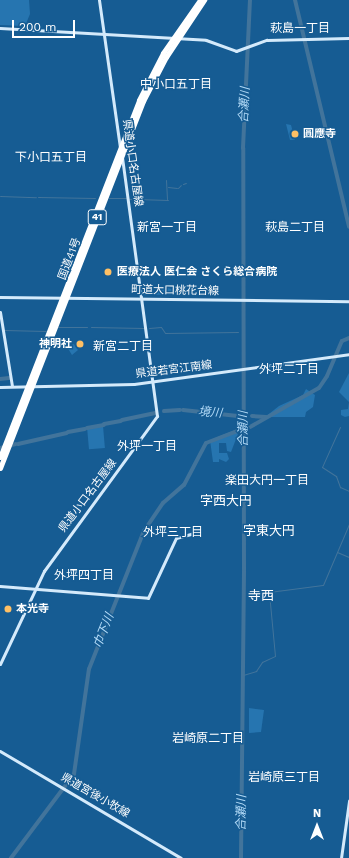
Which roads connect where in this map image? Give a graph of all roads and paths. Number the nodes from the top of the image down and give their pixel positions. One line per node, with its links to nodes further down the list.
1 (99, 0): 5 (main road, 県道小口名古屋線)
2 (200, 0): 6 (highway, 国道41号 / 41)
3 (204, 0): 6 (highway, 国道41号 / 41)
4 (0, 28): 5 (main road)
5 (103, 34): 6 (main road); 8 (main road, 県道小口名古屋線)
6 (176, 38): 7 (main road); 8 (highway, 国道41号 / 41); 9 (highway, 国道41号 / 41)
7 (349, 38)
8 (120, 147): 9 (main road, 県道小口名古屋線); 11 (highway, 国道41号 / 41)
9 (122, 154): 11 (highway, 国道41号 / 41); 12 (main road, 県道小口名古屋線)
10 (0, 296): 11 (main road, 町道大口桃花台線)
11 (64, 298): 12 (main road, 町道大口桃花台線); 18 (highway, 国道41号 / 41)
12 (142, 299): 13 (main road, 町道大口桃花台線); 16 (main road, 県道小口名古屋線)
13 (349, 301)
14 (0, 312): 17 (main road)
15 (349, 354): 16 (main road, 県道若宮江南線)
16 (153, 382): 18 (main road, 県道若宮江南線); 25 (main road, 県道小口名古屋線)
17 (12, 386): 18 (main road, 県道若宮江南線); 19 (main road, 県道若宮江南線)
18 (30, 386): 20 (highway, 国道41号 / 41)
19 (0, 387)
20 (6, 446): 21 (highway, 国道41号 / 41); 22 (highway, 国道41号 / 41)
21 (0, 457)
22 (0, 468)
23 (195, 533): 25 (main road)
24 (0, 586): 25 (main road)
25 (35, 587): 26 (main road, 県道小口名古屋線)
26 (0, 664)
27 (0, 751): 29 (main road, 県道宮後小牧線)
28 (349, 801): 30 (main road)
29 (181, 858)
30 (341, 858)

